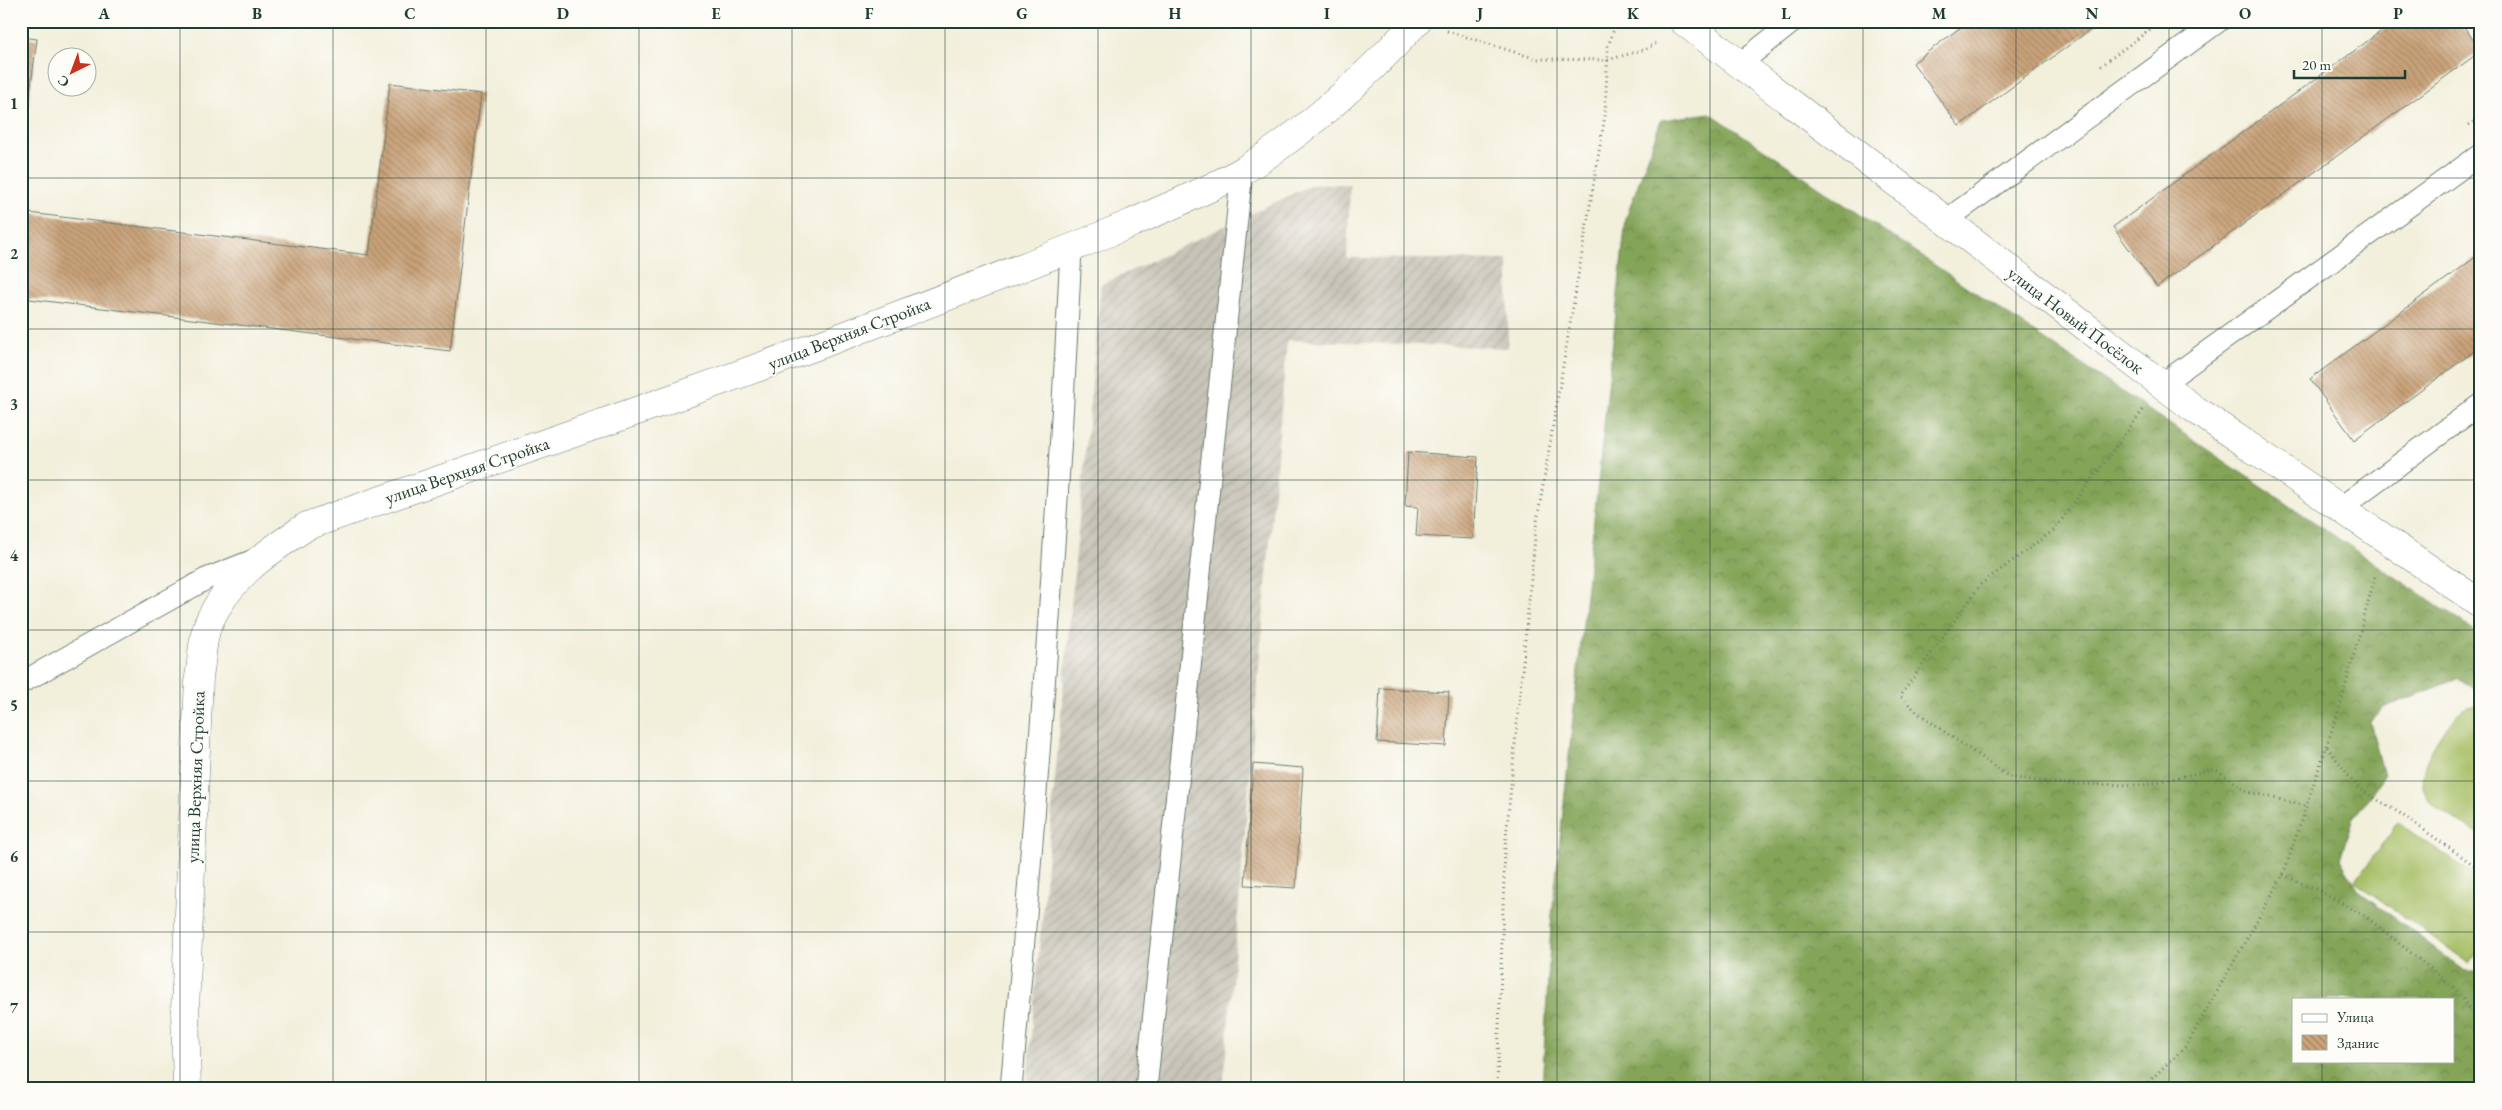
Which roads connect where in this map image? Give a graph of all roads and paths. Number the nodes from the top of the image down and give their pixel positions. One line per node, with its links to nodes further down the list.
1 (1417, 21): 10 (street, улица Верхняя Стройка)
2 (1617, 21): 7 (path)
3 (1794, 21): 8 (lane)
4 (2219, 21): 11 (lane)
5 (1684, 23): 7 (path); 8 (street, улица Новый Посёлок)
6 (1445, 30): 7 (path)
7 (1608, 60): 28 (path)
8 (1738, 65): 11 (street, улица Новый Посёлок)
9 (2481, 154): 13 (lane)
10 (1242, 171): 12 (street, улица Верхняя Стройка); 27 (lane)
11 (1945, 221): 13 (street, улица Новый Посёлок)
12 (1071, 248): 17 (street, улица Верхняя Стройка); 26 (lane)
13 (2162, 384): 15 (street, улица Новый Посёлок); 21 (path)
14 (2481, 404): 15 (lane)
15 (2340, 508): 16 (street, улица Новый Посёлок)
16 (2384, 538): 18 (street, улица Новый Посёлок); 20 (path)
17 (257, 559): 19 (lane); 25 (street, улица Верхняя Стройка)
18 (2481, 604)
19 (21, 683)
20 (2326, 747): 21 (path); 22 (path)
21 (2306, 806): 23 (path)
22 (2481, 870)
23 (2283, 875): 24 (path); 29 (path)
24 (2481, 1028)
25 (186, 1089)
26 (1011, 1089)
27 (1146, 1089)
28 (1497, 1089)
29 (2141, 1089)

